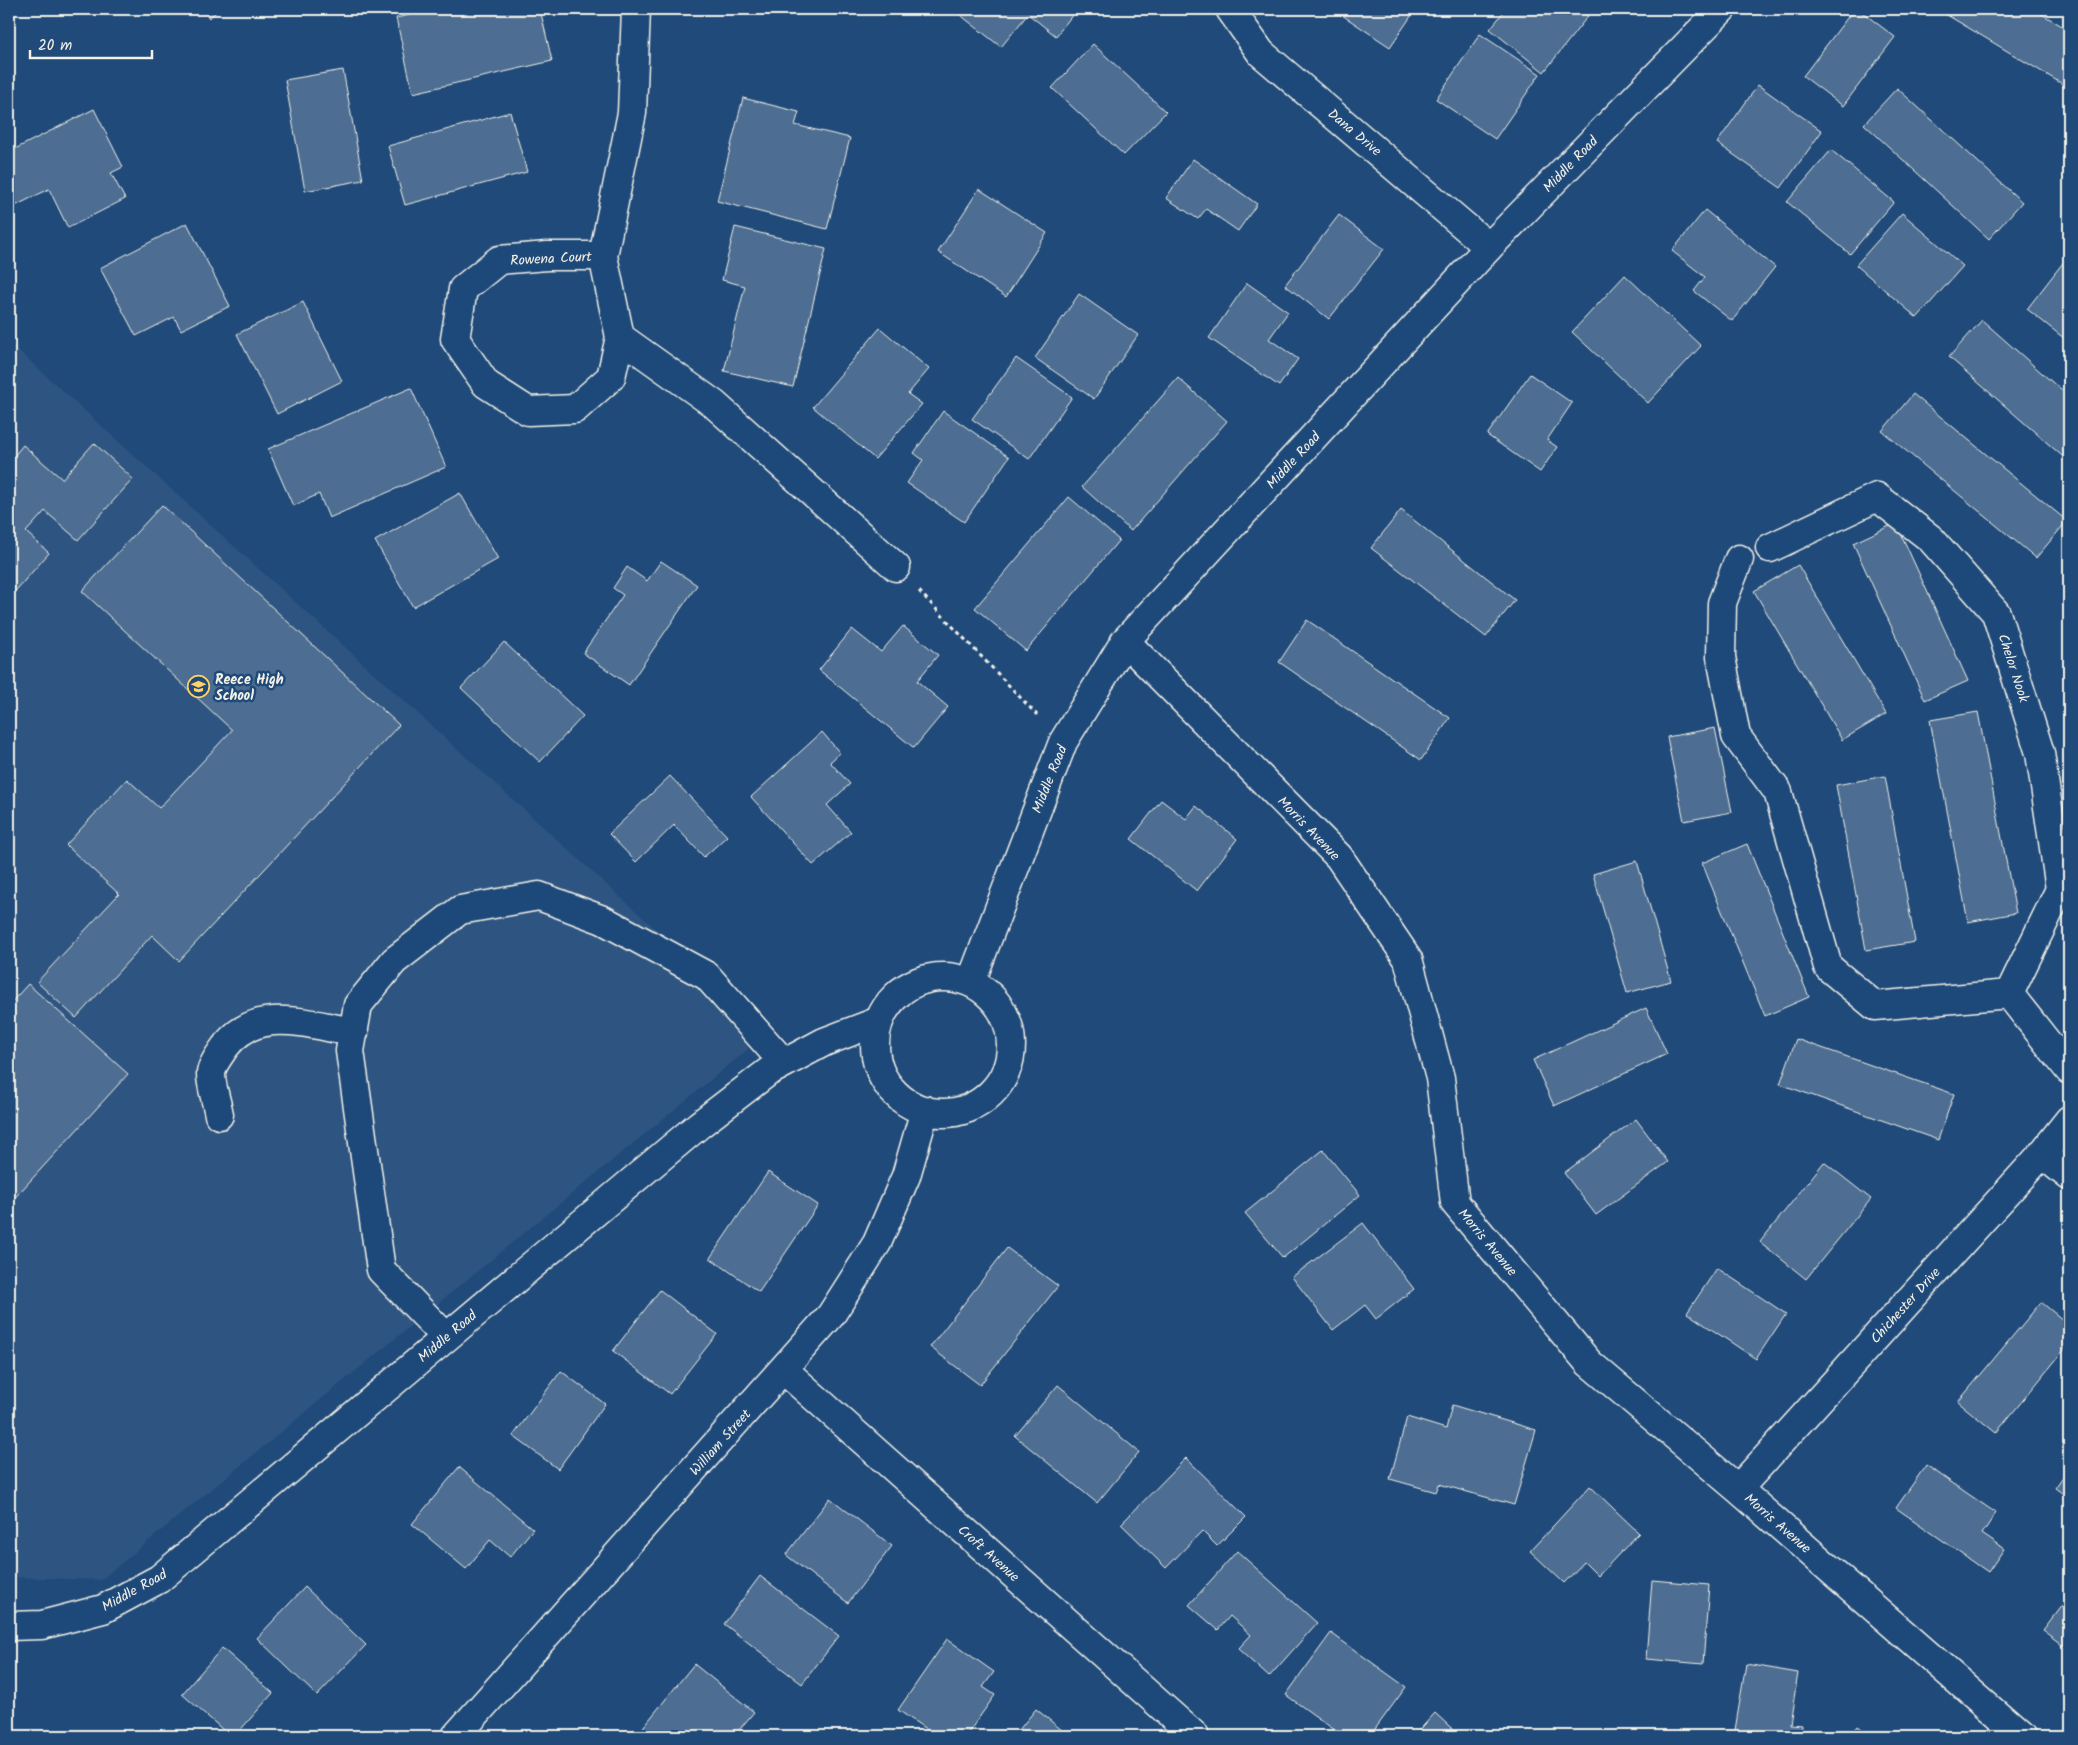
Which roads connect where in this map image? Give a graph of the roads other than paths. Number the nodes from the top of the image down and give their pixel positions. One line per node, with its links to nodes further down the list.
1 (636, 9): 5 (street, Rowena Court)
2 (1230, 9): 4 (street, Dana Drive)
3 (1722, 9): 4 (street, Middle Road)
4 (1489, 247): 10 (street, Middle Road)
5 (603, 256): 6 (street, Rowena Court); 6 (street, Rowena Court)
6 (620, 337): 9 (street)
7 (1770, 548): 12 (street, Chelor Nook)
8 (1739, 559): 12 (street)
9 (896, 567)
10 (1125, 641): 11 (street, Middle Road); 24 (street, Morris Avenue)
11 (971, 982): 13 (street); 17 (street)
12 (2008, 994): 16 (street)
13 (878, 1021): 15 (street, Middle Road); 17 (street)
14 (354, 1032): 15 (street); 18 (street); 22 (street)
15 (784, 1063): 22 (street, Middle Road)
16 (2069, 1070)
17 (925, 1110): 23 (street, William Street)
18 (219, 1115)
19 (2069, 1120): 20 (street, Chichester Drive)
20 (2042, 1154): 21 (street); 24 (street, Chichester Drive)
21 (2069, 1176)
22 (446, 1337): 25 (street, Middle Road)
23 (784, 1370): 26 (street, William Street); 27 (street, Croft Avenue)
24 (1738, 1489): 28 (street, Morris Avenue)
25 (9, 1626)
26 (456, 1736)
27 (1193, 1736)
28 (2021, 1736)

